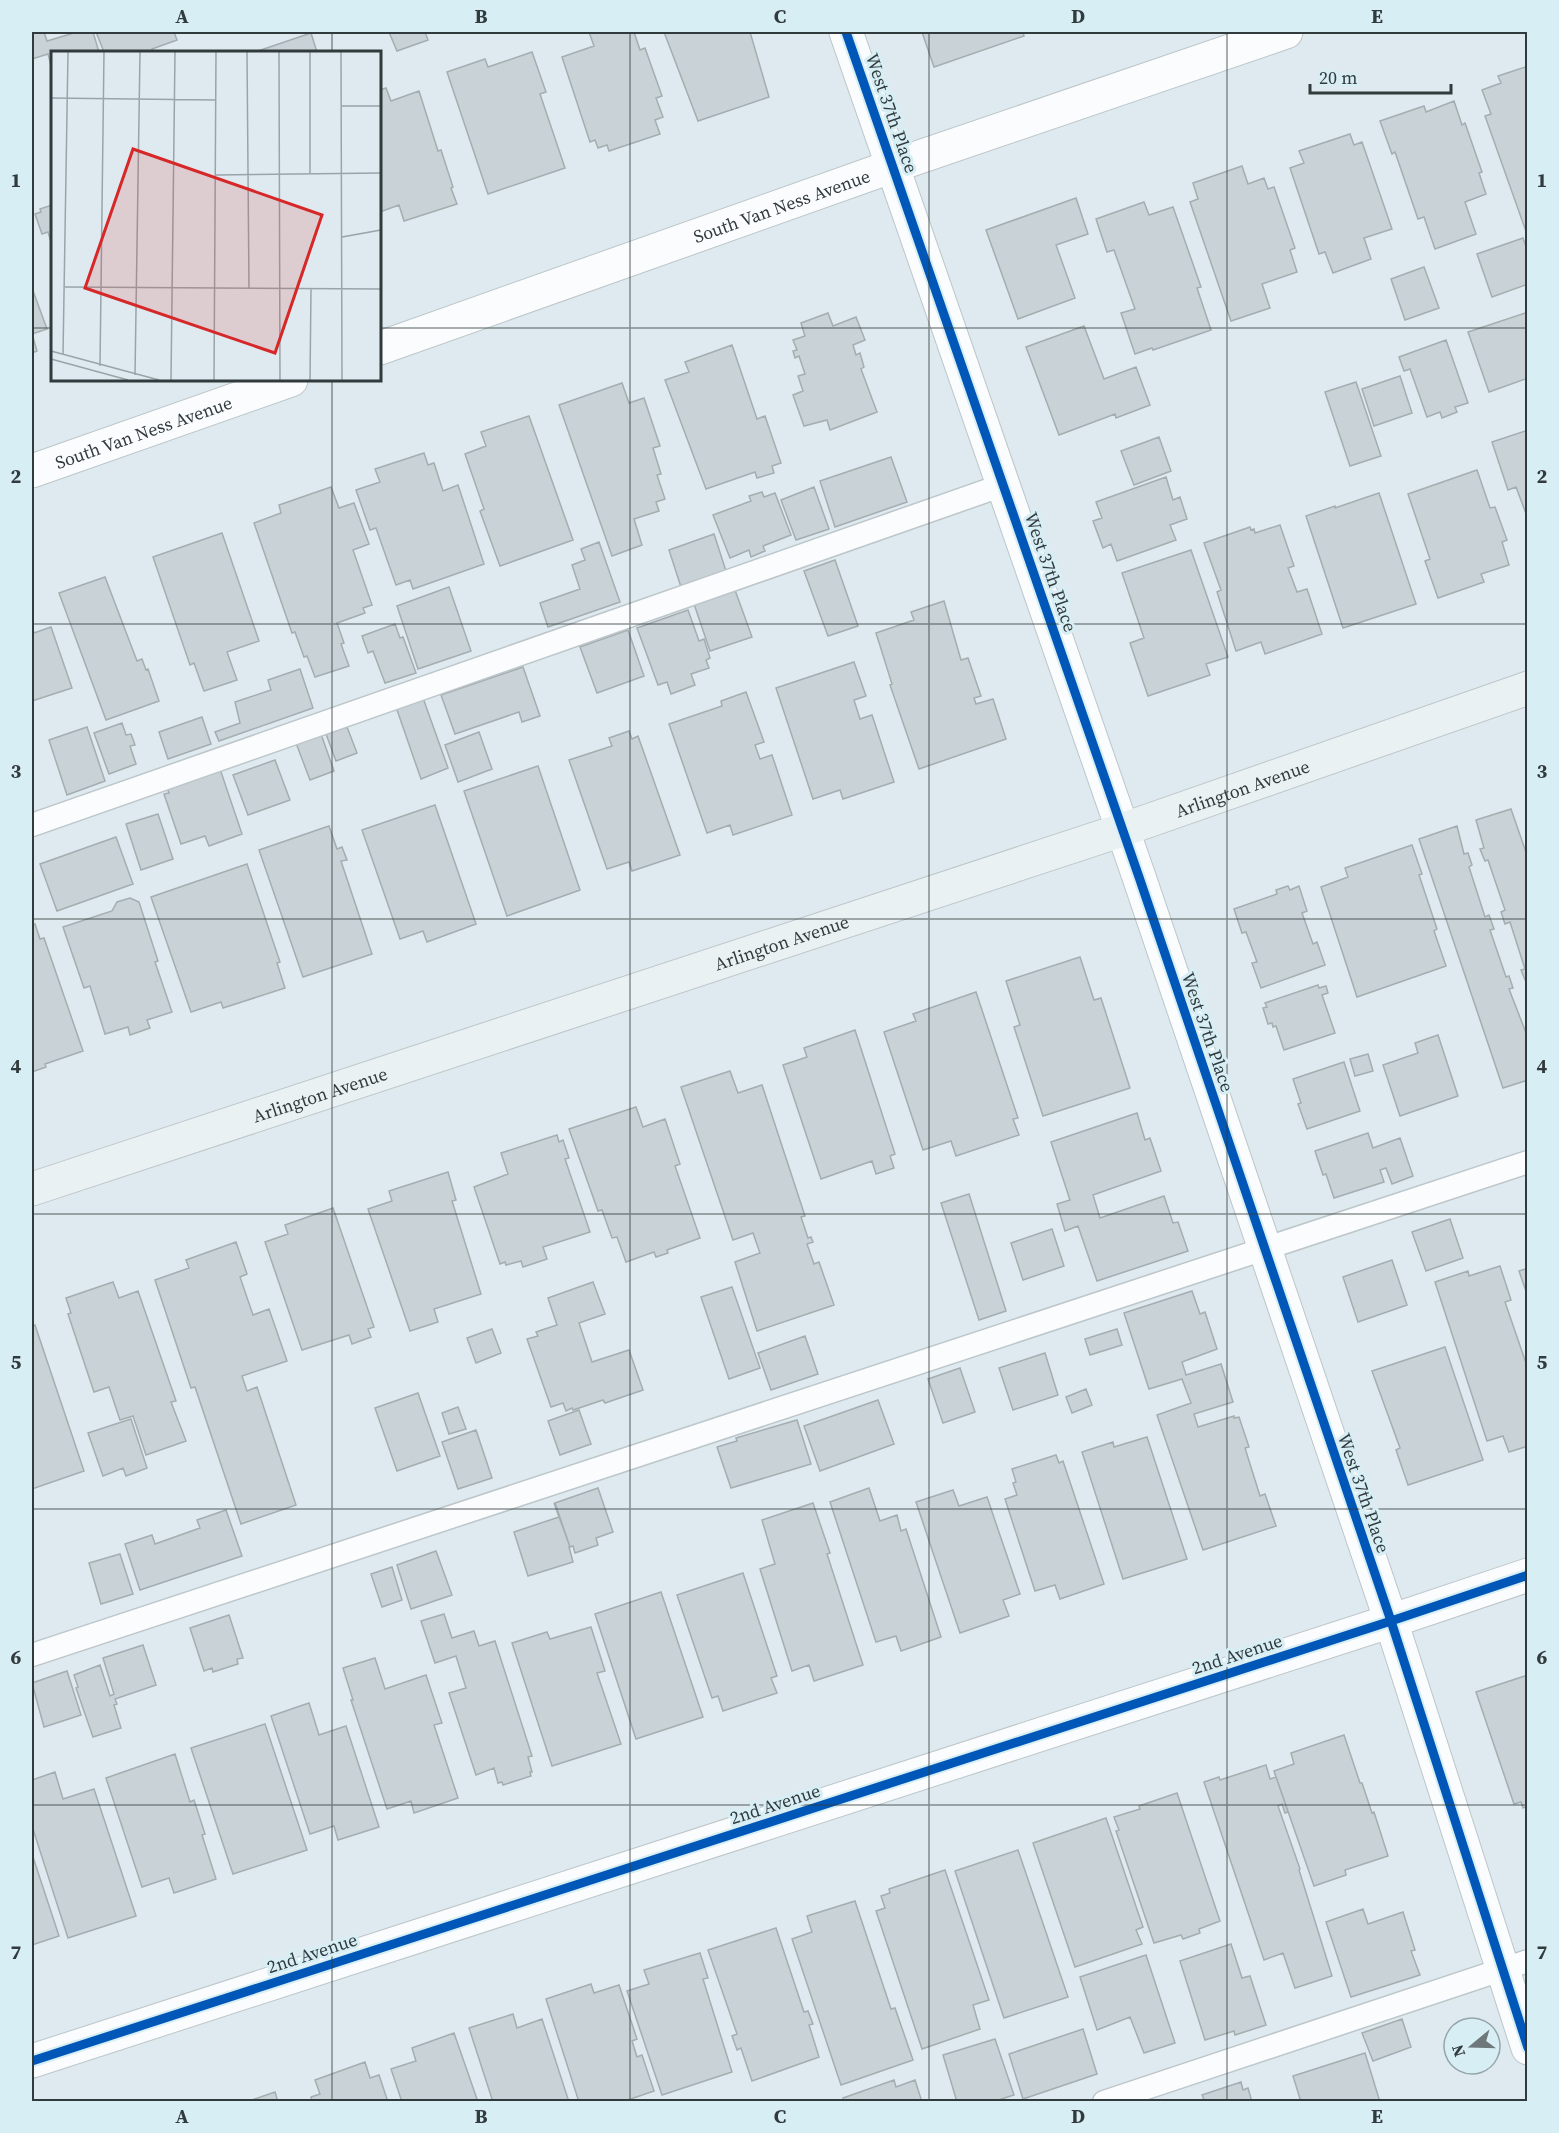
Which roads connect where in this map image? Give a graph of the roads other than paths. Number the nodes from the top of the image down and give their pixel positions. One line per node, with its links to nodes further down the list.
1 (846, 32): 3 (street, West 37th Place)
2 (1286, 32): 3 (street, South Van Ness Avenue)
3 (893, 166): 4 (street, South Van Ness Avenue); 7 (street, West 37th Place)
4 (381, 348)
5 (288, 381): 6 (street, South Van Ness Avenue)
6 (32, 471)
7 (1003, 486): 9 (lane); 10 (street, West 37th Place)
8 (1527, 688): 10 (main road, Arlington Avenue)
9 (32, 825)
10 (1122, 830): 12 (main road, Arlington Avenue); 13 (street, West 37th Place)
11 (1527, 1162): 13 (lane)
12 (32, 1189)
13 (1264, 1250): 15 (street, West 37th Place); 16 (lane)
14 (1527, 1575): 15 (street, 2nd Avenue)
15 (1391, 1621): 17 (street, West 37th Place); 19 (street, 2nd Avenue)
16 (32, 1655)
17 (1515, 1965): 18 (street, West 37th Place); 20 (lane)
18 (1527, 2048)
19 (32, 2061)
20 (1104, 2102)

